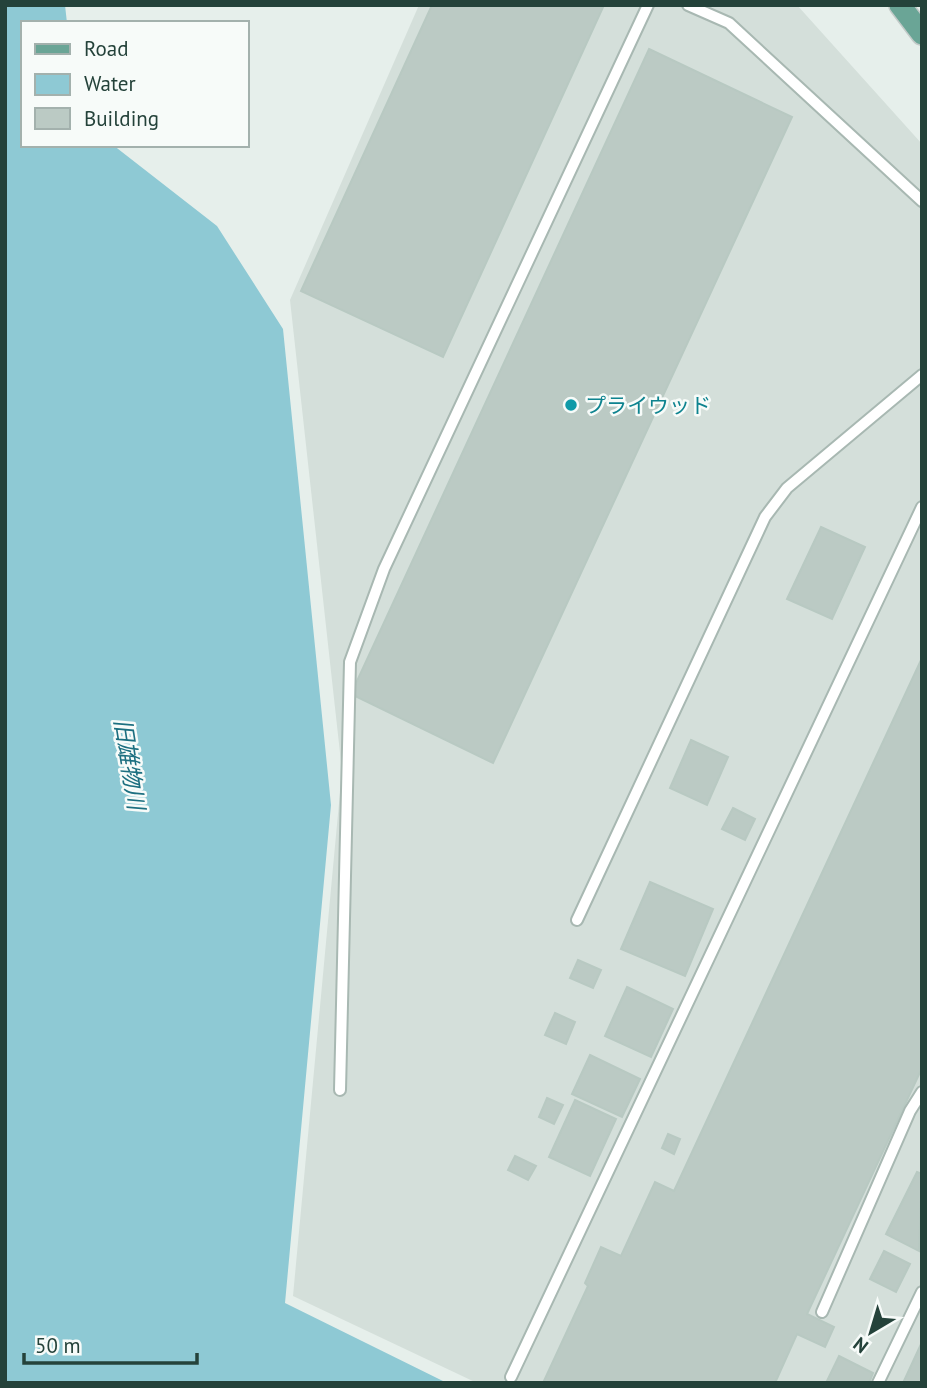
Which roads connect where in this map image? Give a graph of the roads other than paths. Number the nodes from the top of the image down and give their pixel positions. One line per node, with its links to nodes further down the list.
1 (648, 5): 9 (lane)
2 (688, 5): 5 (lane)
3 (900, 5): 4 (main road)
4 (922, 34)
5 (922, 201)
6 (922, 375): 8 (lane)
7 (922, 507): 13 (lane)
8 (577, 920)
9 (340, 1090)
10 (922, 1092): 12 (lane)
11 (922, 1292): 14 (lane)
12 (822, 1312)
13 (511, 1377)
14 (878, 1383)

